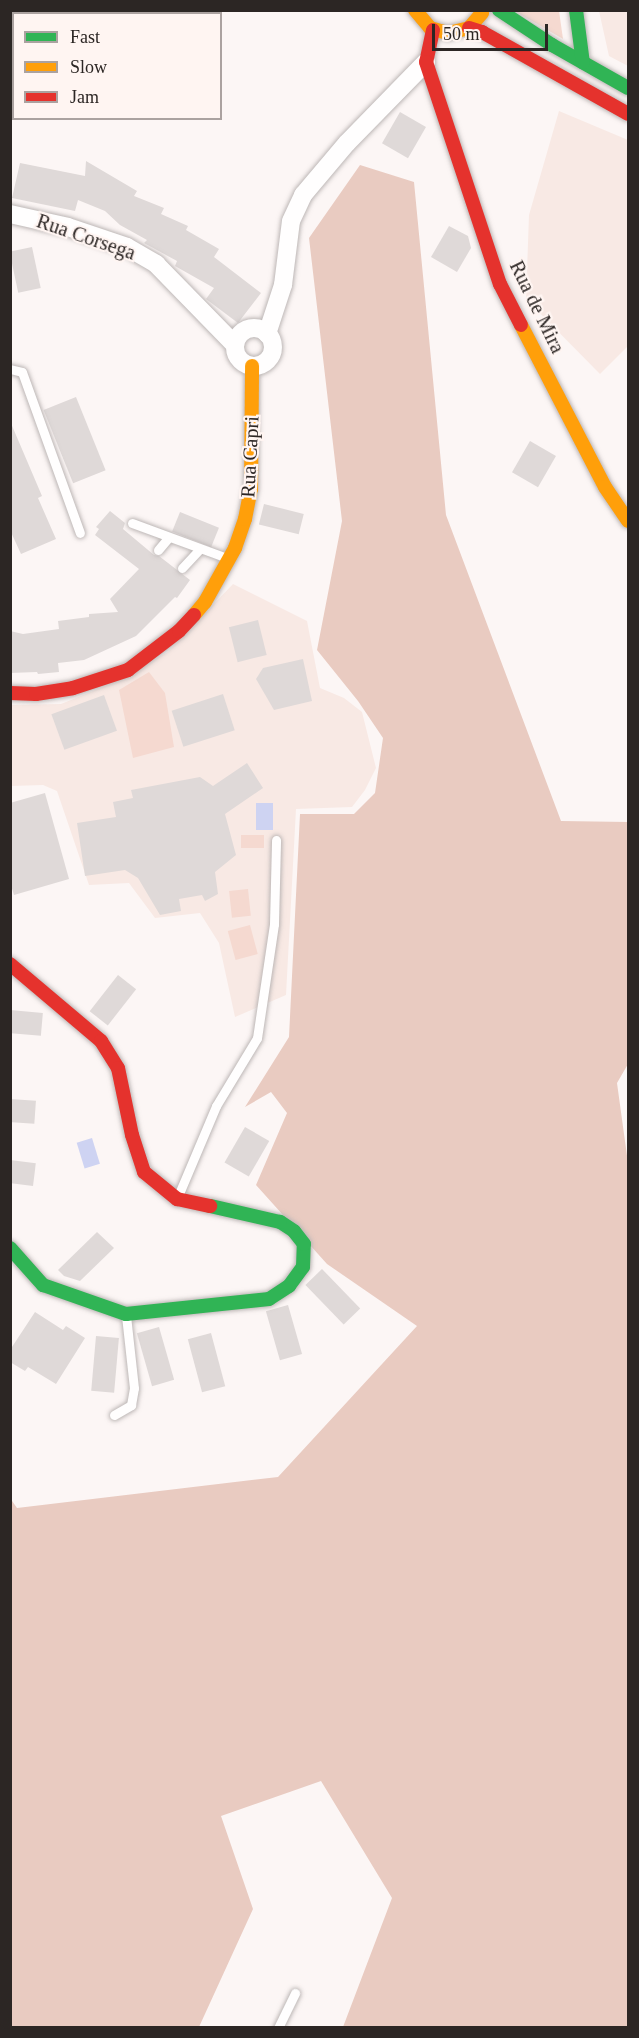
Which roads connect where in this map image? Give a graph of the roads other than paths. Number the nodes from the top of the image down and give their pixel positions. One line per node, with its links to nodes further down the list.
1 (415, 10): 6 (street)
2 (483, 10): 5 (street)
3 (499, 10): 8 (street)
4 (576, 10): 8 (street)
5 (469, 28): 6 (street); 10 (street)
6 (434, 30): 7 (street)
7 (426, 62): 12 (street); 16 (street, Rua de Mira)
8 (584, 63): 9 (street)
9 (628, 88)
10 (628, 114)
11 (10, 213): 13 (street, Rua Corsega)
12 (267, 334): 13 (street); 14 (street)
13 (235, 345): 14 (street)
14 (252, 366): 22 (street, Rua Capri)
15 (10, 369): 18 (lane)
16 (628, 521)
17 (132, 523): 19 (lane)
18 (80, 533)
19 (168, 538): 20 (lane); 21 (lane)
20 (200, 549): 22 (lane); 23 (lane)
21 (158, 550)
22 (229, 558): 24 (street, Rua Capri)
23 (182, 568)
24 (10, 693)
25 (276, 840): 27 (lane)
26 (10, 964): 27 (street)
27 (177, 1199): 29 (street)
28 (10, 1248): 29 (street)
29 (126, 1314): 30 (lane)
30 (114, 1415)
31 (295, 1993): 32 (lane)
32 (278, 2028)

